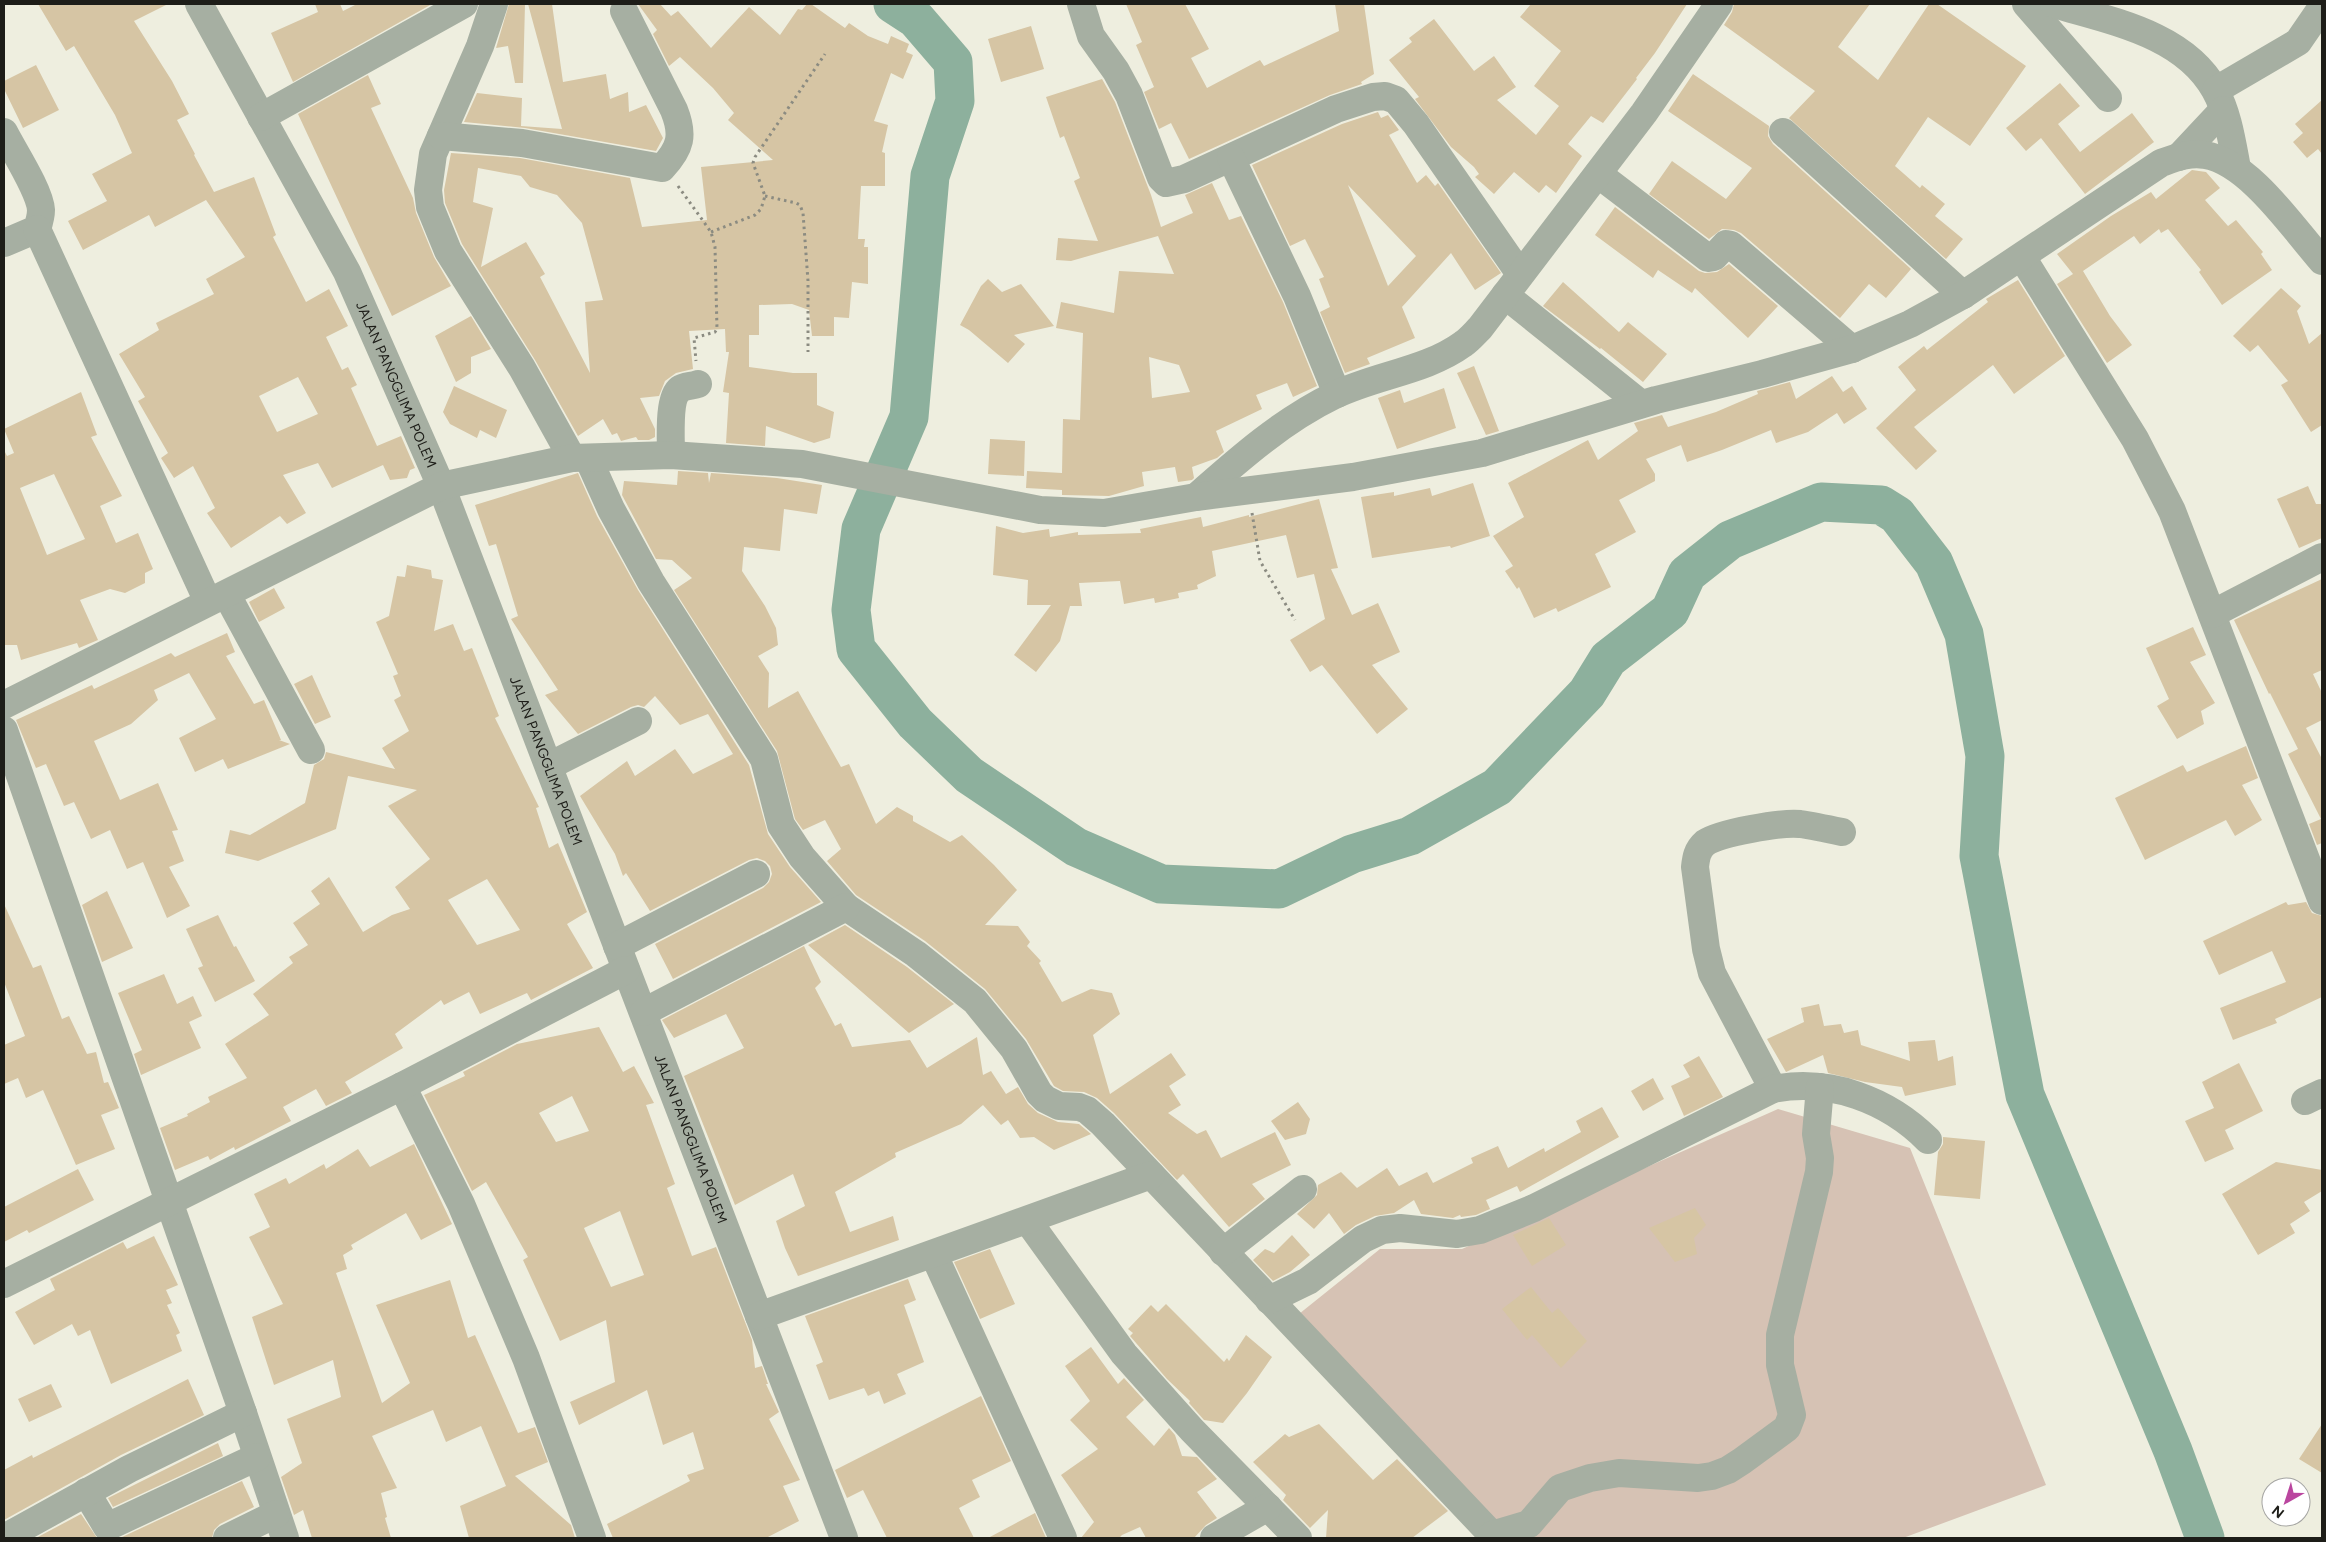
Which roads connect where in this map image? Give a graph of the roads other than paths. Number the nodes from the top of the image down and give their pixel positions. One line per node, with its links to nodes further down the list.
1 (199, 4): 13 (street, JALAN PANGGLIMA POLEM)
2 (464, 4): 13 (street)
3 (494, 4): 16 (street)
4 (1081, 4): 18 (street)
5 (1719, 4): 20 (street)
6 (2026, 4): 11 (street)
7 (2054, 4): 12 (street)
8 (2322, 7): 10 (street)
9 (624, 11): 16 (street)
10 (2310, 41): 12 (street)
11 (2108, 98)
12 (2219, 100): 17 (street); 19 (street)
13 (261, 117): 33 (street, JALAN PANGGLIMA POLEM)
14 (4, 132): 21 (street)
15 (1783, 132): 26 (street)
16 (441, 136): 32 (street)
17 (2179, 157): 19 (street); 23 (street)
18 (1231, 158): 25 (street); 29 (street)
19 (2237, 168): 24 (street)
20 (1598, 174): 25 (street); 27 (street)
21 (36, 229): 22 (street); 36 (street)
22 (4, 243)
23 (2022, 256): 26 (street); 37 (street)
24 (2322, 261)
25 (1513, 284): 29 (street); 30 (street)
26 (1963, 295): 27 (street)
27 (1852, 349): 30 (street)
28 (698, 384): 31 (street)
29 (1336, 394): 34 (street)
30 (1641, 404): 34 (street)
31 (671, 455): 32 (street); 34 (street)
32 (580, 458): 33 (street); 46 (street)
33 (441, 486): 36 (street); 42 (street, JALAN PANGGLIMA POLEM)
34 (1196, 497)
35 (2322, 557): 37 (street)
36 (217, 598): 38 (street); 41 (street)
37 (2212, 614): 45 (street)
38 (4, 705)
39 (638, 721): 42 (street)
40 (4, 730): 55 (street)
41 (311, 750)
42 (549, 766): 47 (street, JALAN PANGGLIMA POLEM)
43 (1842, 832): 51 (street)
44 (756, 874): 47 (street)
45 (2322, 901)
46 (846, 907): 48 (street); 53 (street)
47 (621, 958): 48 (street, JALAN PANGGLIMA POLEM); 49 (street)
48 (644, 1012): 61 (street, JALAN PANGGLIMA POLEM)
49 (402, 1086): 55 (street); 71 (street)
50 (1820, 1087): 51 (street); 52 (street); 68 (street)
51 (1773, 1089): 60 (street)
52 (1928, 1140)
53 (1151, 1175): 56 (street); 57 (street)
54 (1303, 1189): 57 (street)
55 (168, 1203): 59 (street); 62 (street)
56 (1028, 1221): 58 (street); 65 (street)
57 (1223, 1252): 60 (street)
58 (934, 1254): 61 (street); 73 (street)
59 (4, 1284)
60 (1269, 1300): 68 (street)
61 (759, 1316): 72 (street, JALAN PANGGLIMA POLEM)
62 (243, 1413): 63 (street); 64 (street)
63 (257, 1457): 66 (street); 67 (street)
64 (86, 1492): 67 (street); 69 (street)
65 (1268, 1507): 74 (street); 75 (street)
66 (281, 1526): 70 (street)
67 (98, 1533)
68 (1487, 1535)
69 (4, 1538)
70 (226, 1538)
71 (592, 1538)
72 (844, 1538)
73 (1063, 1538)
74 (1214, 1538)
75 (1298, 1538)

